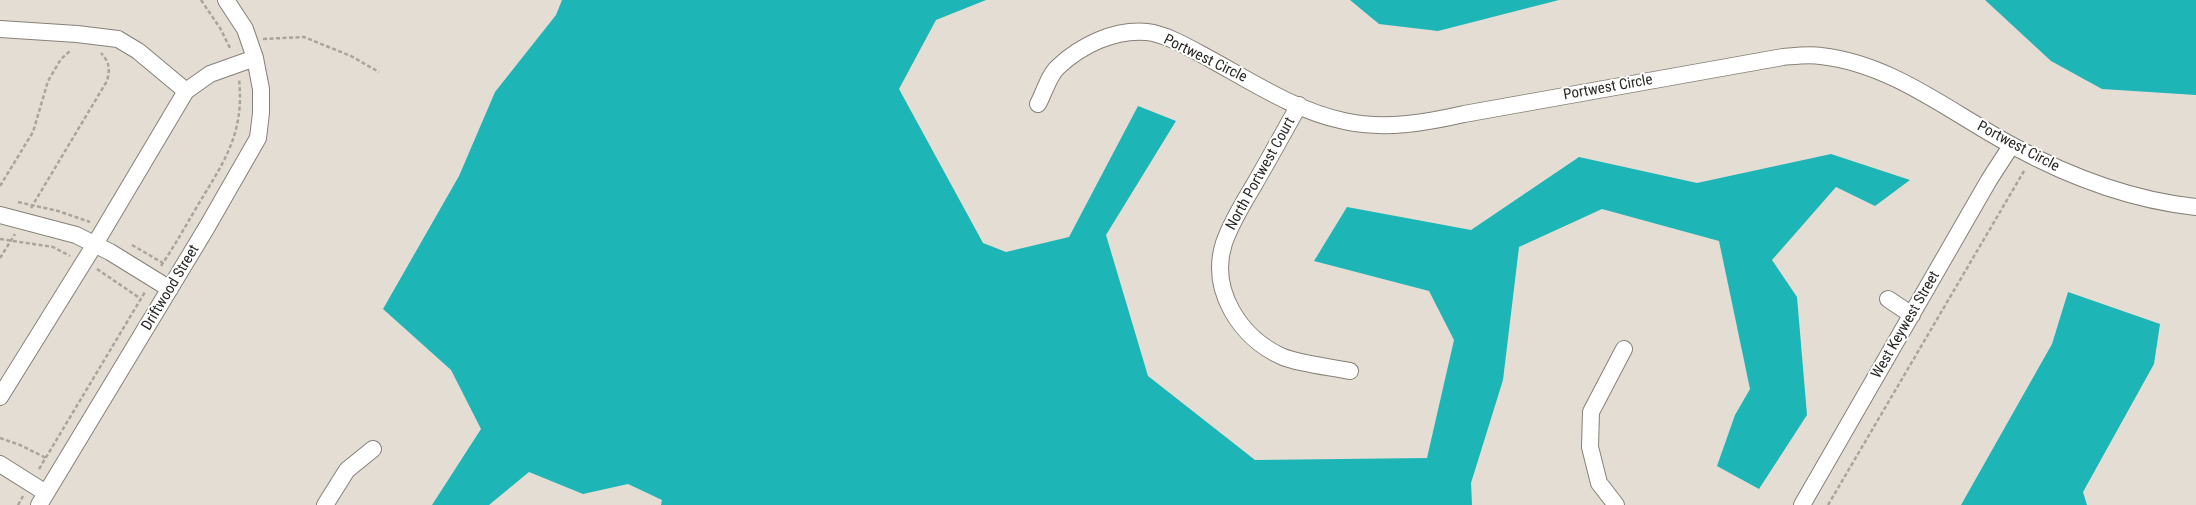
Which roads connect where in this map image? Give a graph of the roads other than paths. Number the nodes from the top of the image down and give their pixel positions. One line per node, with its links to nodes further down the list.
1 (226, 0): 3 (street, Driftwood Street)
2 (0, 29): 4 (street)
3 (255, 58): 4 (street); 11 (street, Driftwood Street)
4 (186, 91): 10 (street)
5 (1038, 104): 6 (street, Portwest Circle)
6 (1299, 105): 7 (street, Portwest Circle); 15 (street, North Portwest Court)
7 (2012, 146): 8 (street, Portwest Circle); 13 (street, West Keywest Street)
8 (2196, 207)
9 (0, 215): 10 (street)
10 (95, 244): 11 (street); 16 (street)
11 (170, 289): 19 (street, Driftwood Street)
12 (1888, 299): 13 (street)
13 (1912, 315): 22 (street, West Keywest Street)
14 (1624, 349): 21 (street)
15 (1350, 371)
16 (0, 397)
17 (373, 449): 20 (street)
18 (0, 464): 19 (street)
19 (43, 499)
20 (324, 505)
21 (1616, 505)
22 (1802, 505)

